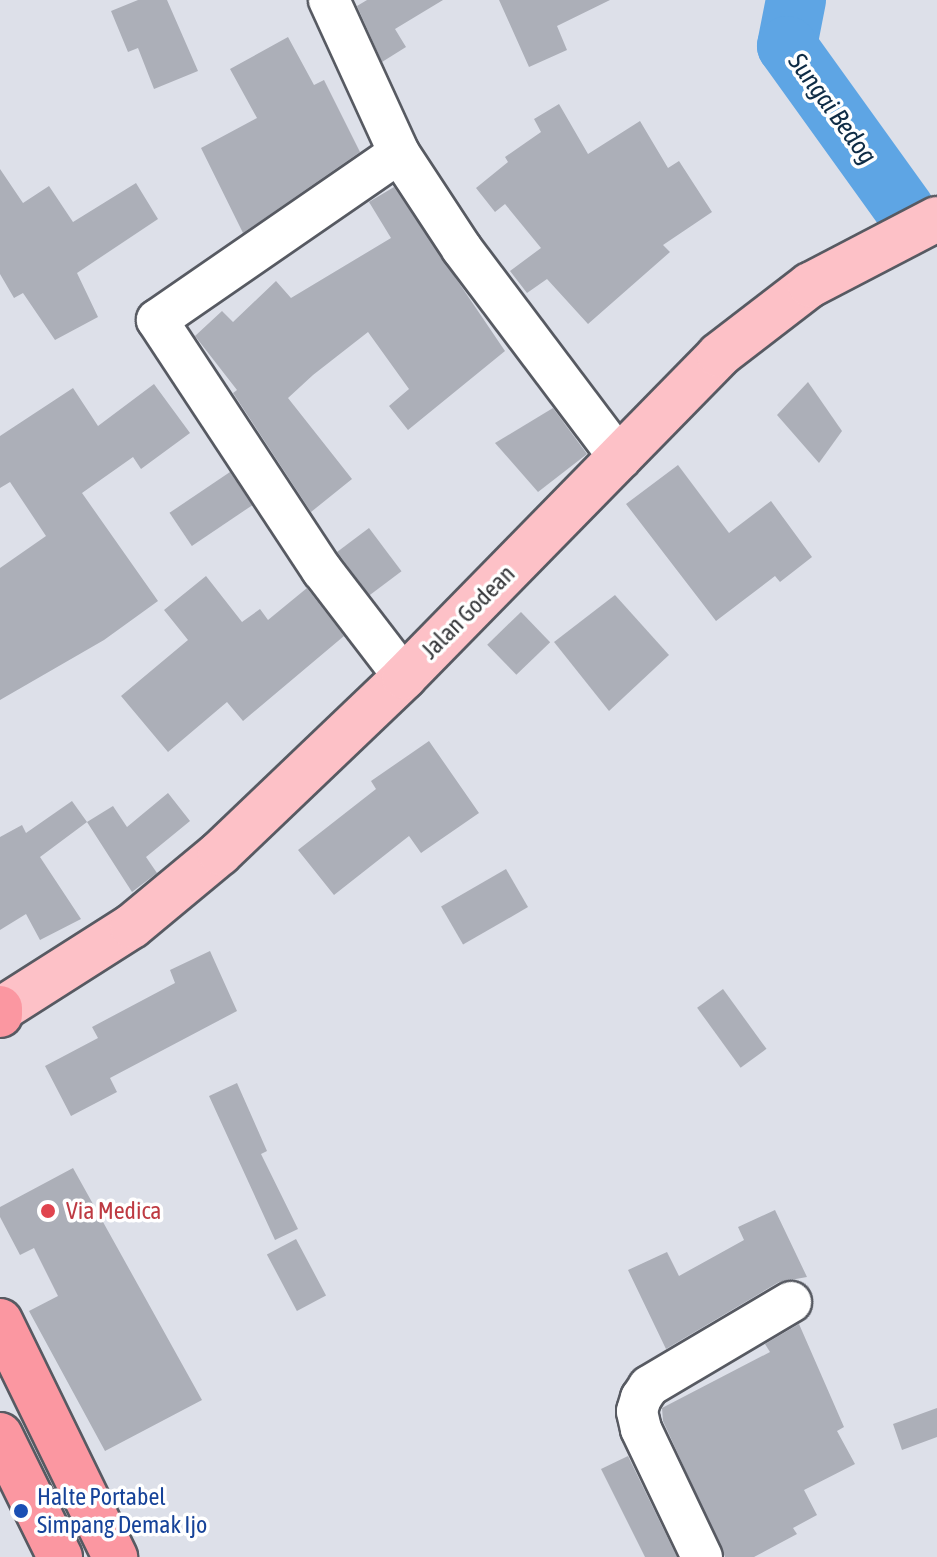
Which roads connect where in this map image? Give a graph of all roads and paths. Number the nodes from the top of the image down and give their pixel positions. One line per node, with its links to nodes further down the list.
1 (329, 0): 2 (street)
2 (399, 153): 4 (street); 5 (street)
3 (937, 219): 4 (main road, Jalan Godean)
4 (620, 459): 5 (main road, Jalan Godean)
5 (404, 677): 6 (main road, Jalan Godean)
6 (1, 1010)
7 (791, 1302): 12 (street)
8 (0, 1321): 11 (highway)
9 (0, 1435): 10 (highway)
10 (60, 1557)
11 (115, 1557)
12 (702, 1557)

